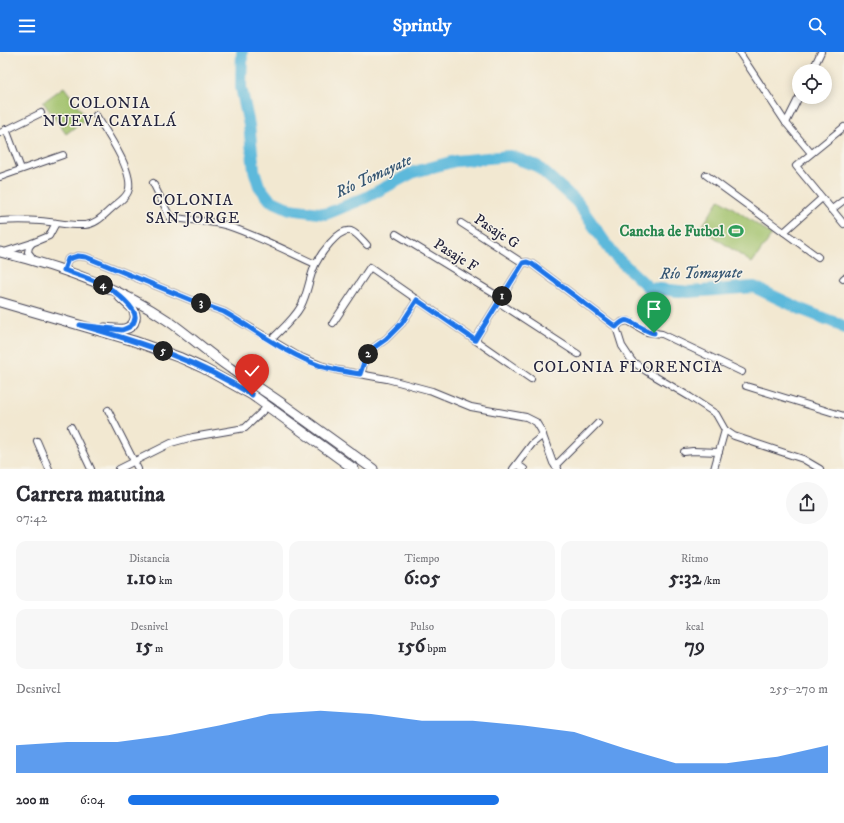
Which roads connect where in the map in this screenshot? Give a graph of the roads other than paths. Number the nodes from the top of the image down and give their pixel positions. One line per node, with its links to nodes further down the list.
1 (739, 52): 7 (street)
2 (821, 52): 3 (street)
3 (815, 64)
4 (796, 104): 7 (street)
5 (41, 113): 9 (street)
6 (96, 115): 21 (street)
7 (786, 123): 11 (street)
8 (844, 127): 11 (street)
9 (6, 129): 10 (street); 13 (street)
10 (0, 133)
11 (811, 153): 17 (street)
12 (64, 155): 13 (street)
13 (21, 169): 15 (street)
14 (706, 174): 24 (street)
15 (0, 177)
16 (153, 183): 32 (street)
17 (822, 198): 19 (street); 24 (street)
18 (844, 200): 19 (street)
19 (832, 210): 23 (street)
20 (0, 221): 21 (street)
21 (56, 223): 26 (street)
22 (461, 223): 31 (street, Pasaje G)
23 (844, 224)
24 (784, 232): 29 (street)
25 (396, 234): 36 (street, Pasaje F)
26 (32, 244): 28 (street); 30 (street)
27 (367, 245): 32 (street)
28 (1, 253): 30 (main road)
29 (818, 257)
30 (35, 261): 33 (main road)
31 (523, 263): 36 (street); 40 (street, Pasaje G)
32 (316, 264): 41 (street)
33 (64, 270): 34 (main road); 41 (street)
34 (108, 287): 39 (main road); 66 (main road)
35 (417, 300): 38 (street); 42 (street); 45 (street)
36 (500, 300): 42 (street); 43 (street, Pasaje F)
37 (0, 302): 39 (main road)
38 (333, 323)
39 (80, 325): 48 (main road)
40 (616, 327): 44 (street); 53 (street)
41 (271, 340): 45 (street)
42 (475, 340): 46 (street)
43 (578, 354)
44 (742, 372)
45 (360, 374): 54 (street)
46 (530, 379)
47 (746, 386): 50 (street)
48 (268, 406): 58 (street); 65 (main road)
49 (108, 410): 58 (street)
50 (844, 416)
51 (598, 424): 60 (street)
52 (71, 427): 62 (street)
53 (725, 430): 57 (street); 69 (street)
54 (543, 434): 59 (street); 60 (street)
55 (37, 441): 61 (street)
56 (684, 452): 57 (street)
57 (719, 452): 68 (street)
58 (135, 461): 63 (street); 64 (street)
59 (515, 467): 67 (street)
60 (557, 467)
61 (49, 469)
62 (91, 469)
63 (118, 469)
64 (138, 469)
65 (354, 469)
66 (373, 469)
67 (524, 469)
68 (714, 469)
69 (820, 469)

